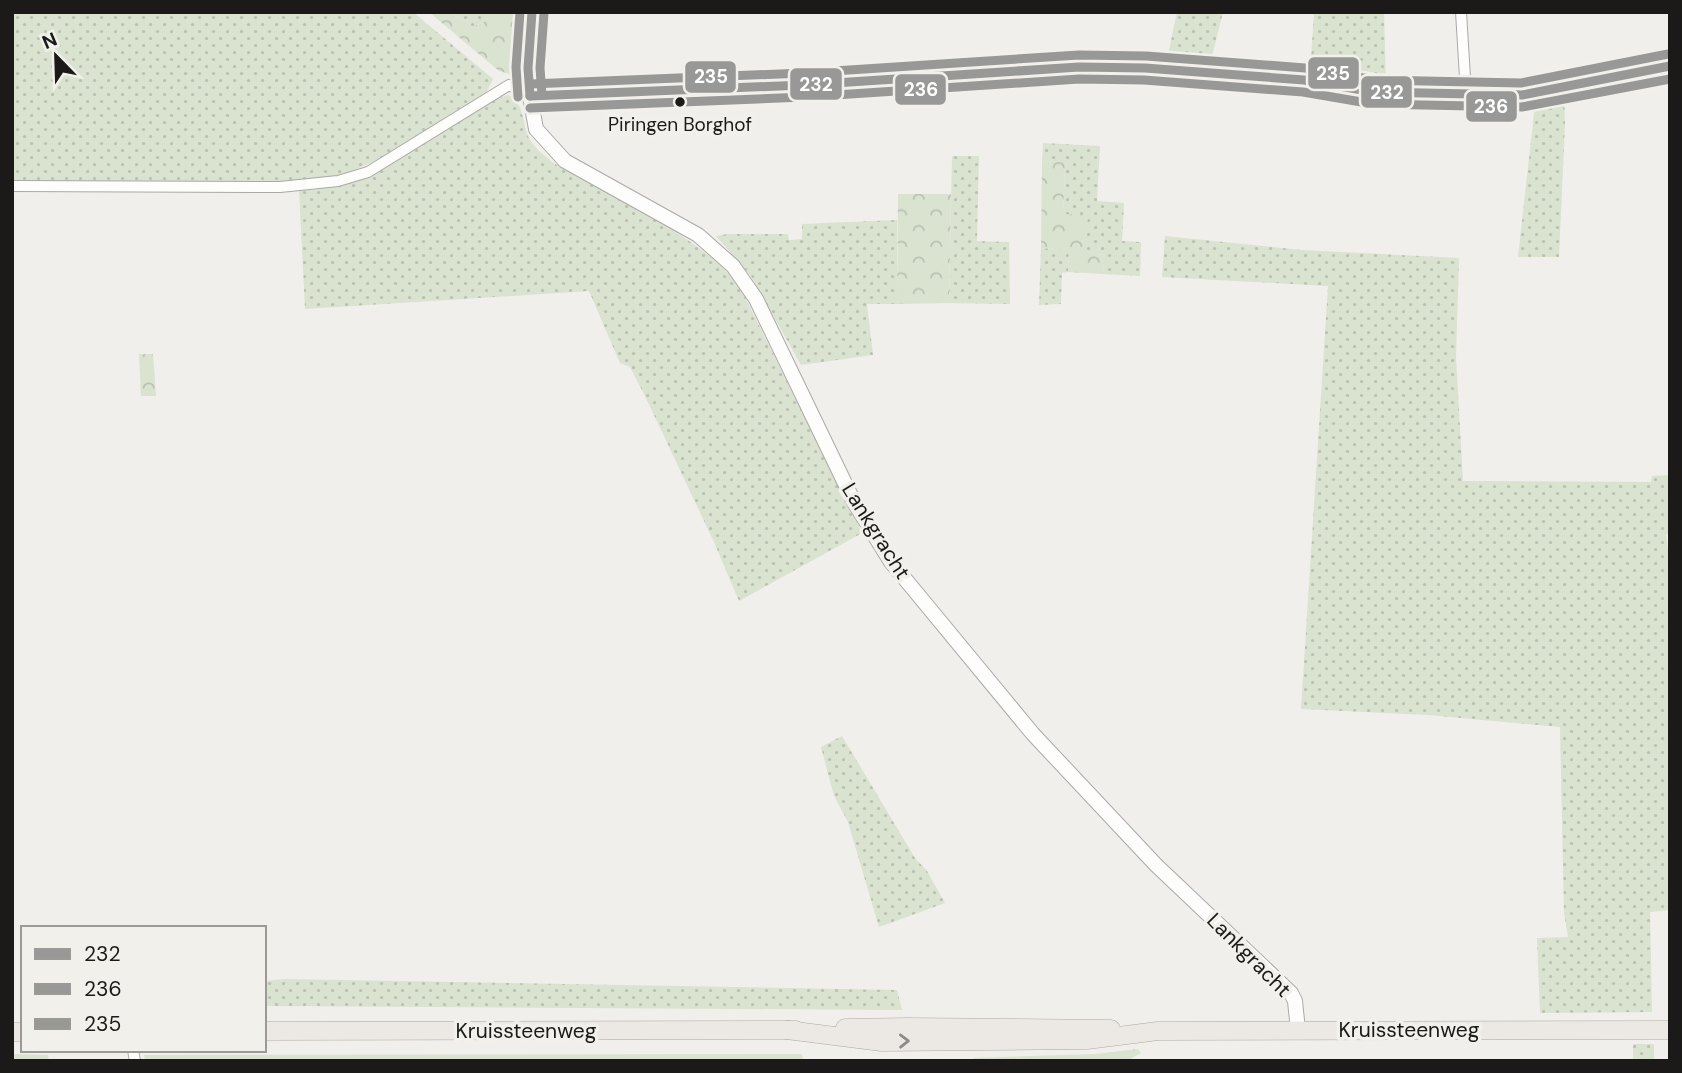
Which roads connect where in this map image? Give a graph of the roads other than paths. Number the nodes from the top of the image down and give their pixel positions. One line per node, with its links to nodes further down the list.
1 (533, 12): 5 (street, Lankgracht)
2 (1461, 12): 4 (street)
3 (1670, 66): 4 (street)
4 (1466, 94): 5 (street)
5 (530, 96): 6 (street); 7 (street, Lankgracht)
6 (12, 186)
7 (1298, 1030): 8 (main road, Kruissteenweg); 9 (main road, Kruissteenweg)
8 (1670, 1030)
9 (266, 1031)

